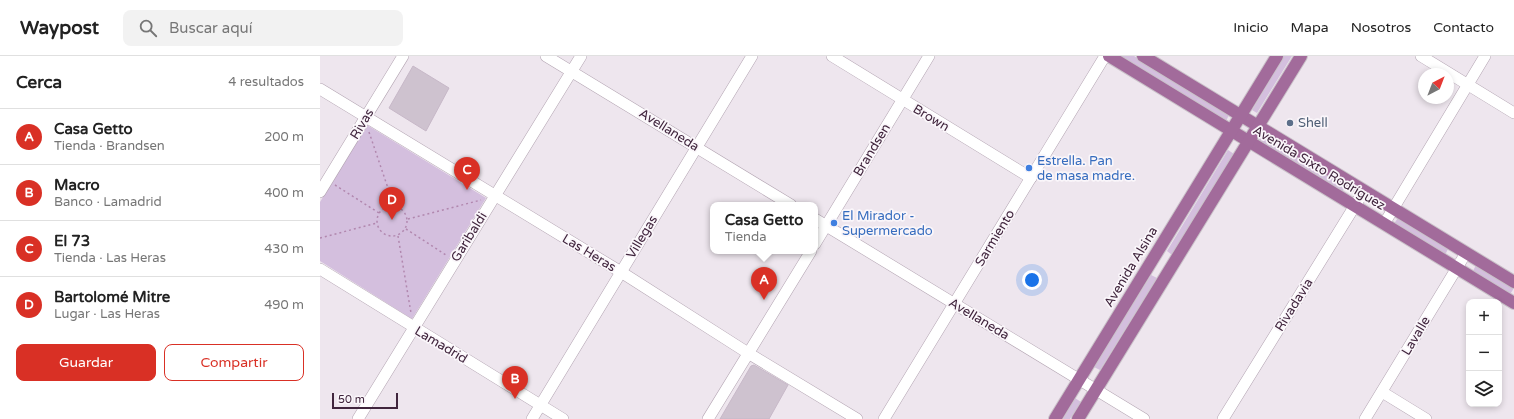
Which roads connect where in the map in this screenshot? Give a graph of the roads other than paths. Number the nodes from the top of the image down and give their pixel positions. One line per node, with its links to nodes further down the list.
1 (403, 56): 20 (street, Rivas)
2 (546, 56): 14 (street, Avellaneda)
3 (581, 56): 14 (street, Garibaldi)
4 (752, 56): 24 (street, Villegas)
5 (832, 56): 17 (street, Brown)
6 (929, 56): 17 (street, Brandsen)
7 (1105, 56): 25 (street, Sarmiento)
8 (1109, 56): 22 (main road, Avenida Sixto Rodríguez)
9 (1143, 56): 19 (main road, Avenida Sixto Rodríguez)
10 (1277, 56): 19 (main road, Avenida Alsina)
11 (1301, 56): 21 (main road)
12 (1421, 56): 15 (street)
13 (1485, 56): 15 (street)
14 (572, 71): 24 (street, Avellaneda); 28 (street, Garibaldi)
15 (1468, 85): 18 (street); 31 (street)
16 (320, 89): 20 (street, Las Heras)
17 (902, 100): 25 (street, Brown); 34 (street, Brandsen)
18 (1514, 113)
19 (1240, 115): 21 (main road, Avenida Sixto Rodríguez); 22 (main road, Avenida Alsina)
20 (366, 118): 27 (street, Rivas); 28 (street, Las Heras)
21 (1257, 125): 23 (main road); 26 (main road, Avenida Sixto Rodríguez)
22 (1231, 130): 23 (main road, Avenida Sixto Rodríguez); 38 (main road, Avenida Alsina)
23 (1248, 141): 30 (main road, Avenida Sixto Rodríguez); 41 (main road)
24 (696, 147): 29 (street, Avellaneda); 42 (street, Villegas)
25 (1031, 178): 44 (street, Sarmiento)
26 (1364, 190): 30 (street, Rivadavia); 31 (main road, Avenida Sixto Rodríguez)
27 (320, 192)
28 (495, 196): 42 (street, Las Heras); 46 (street, Garibaldi)
29 (786, 202)
30 (1355, 206): 33 (main road, Avenida Sixto Rodríguez); 61 (street, Rivadavia)
31 (1393, 208): 33 (street); 37 (main road, Avenida Sixto Rodríguez)
32 (818, 222): 34 (street, Avellaneda)
33 (1384, 224): 39 (main road, Avenida Sixto Rodríguez)
34 (826, 226): 35 (street, Brandsen); 44 (street, Avellaneda)
35 (818, 239)
36 (809, 254): 47 (street)
37 (1466, 254): 39 (street, Lavalle); 43 (main road, Avenida Sixto Rodríguez)
38 (1152, 260): 41 (main road); 48 (main road, Avenida Alsina)
39 (1457, 268): 45 (main road, Avenida Sixto Rodríguez); 50 (street, Lavalle)
40 (320, 269): 46 (street, Lamadrid)
41 (1169, 270): 49 (main road)
42 (621, 272): 47 (street, Las Heras); 51 (street, Villegas)
43 (1514, 282)
44 (954, 304): 48 (street, Avellaneda); 57 (street, Sarmiento)
45 (1514, 304)
46 (413, 327): 51 (street, Lamadrid); 52 (street, Garibaldi)
47 (748, 353): 55 (street); 56 (street, Las Heras)
48 (1079, 380): 49 (street, Avellaneda); 58 (main road, Avenida Alsina)
49 (1095, 390): 59 (main road); 60 (street, Avellaneda)
50 (1382, 392): 62 (street, Lavalle); 63 (street)
51 (541, 405): 53 (street, Villegas); 54 (street, Lamadrid)
52 (358, 419)
53 (532, 419)
54 (563, 419)
55 (708, 419)
56 (857, 419)
57 (884, 419)
58 (1055, 419)
59 (1078, 419)
60 (1144, 419)
61 (1223, 419)
62 (1365, 419)
63 (1426, 419)

